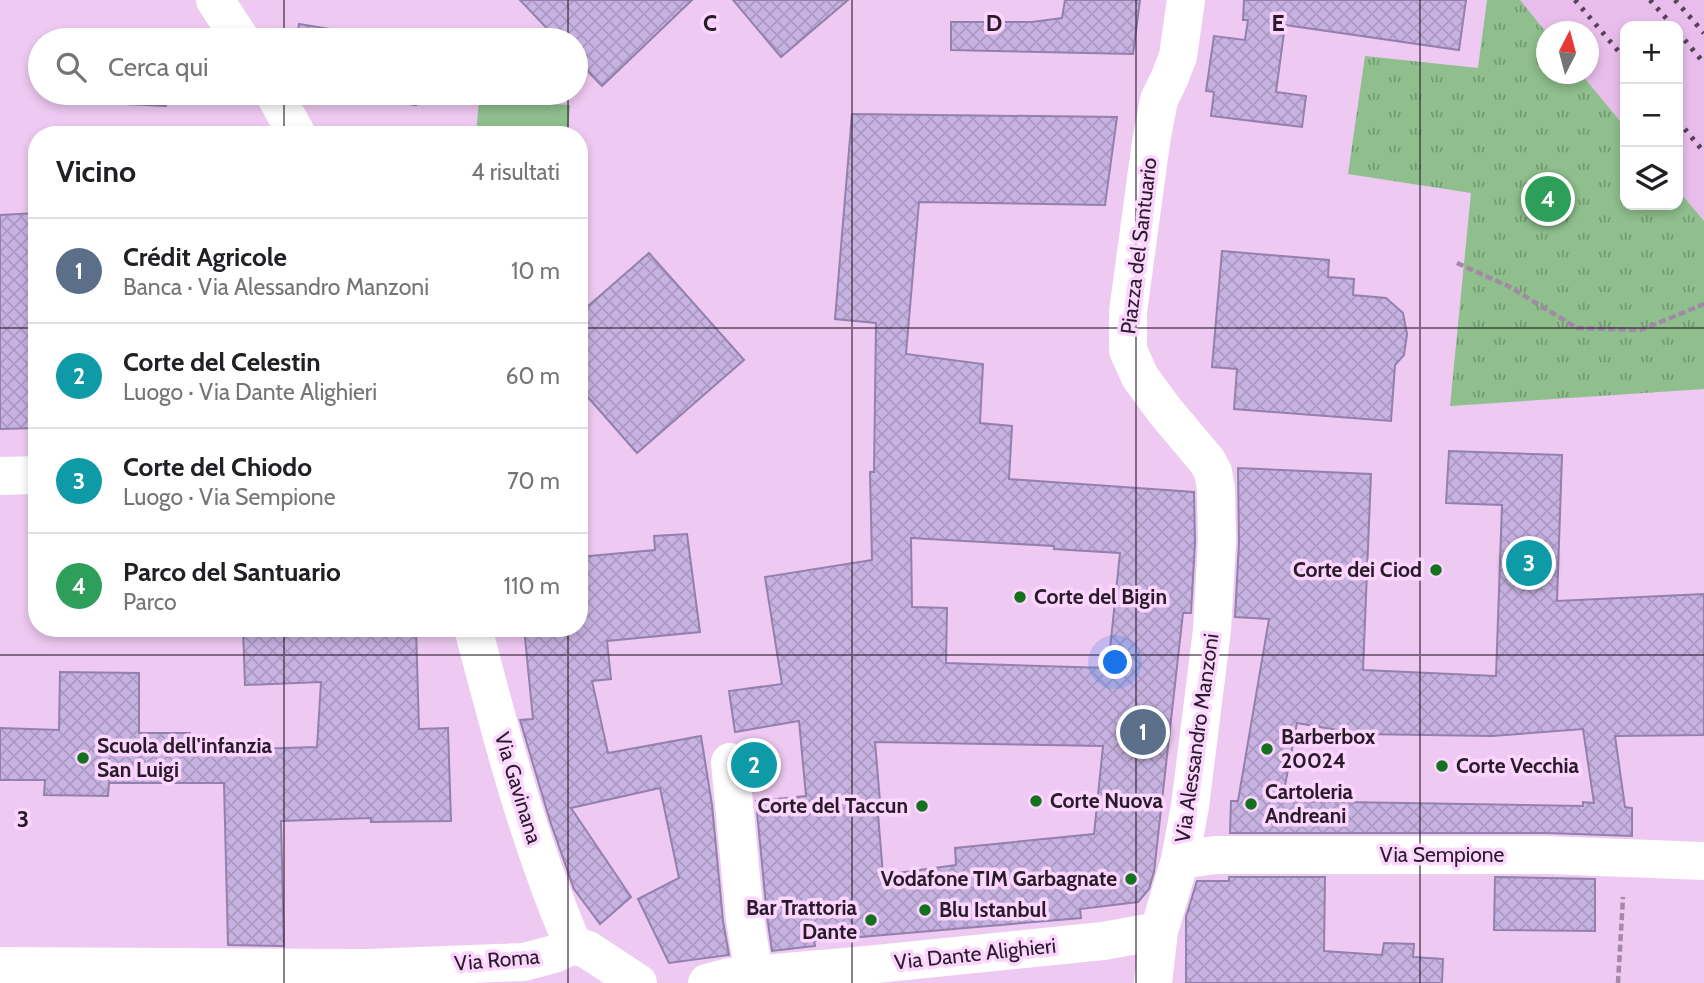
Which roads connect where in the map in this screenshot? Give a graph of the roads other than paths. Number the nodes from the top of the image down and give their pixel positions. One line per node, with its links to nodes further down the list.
1 (215, 0): 3 (street)
2 (1186, 0): 8 (street, Piazza del Santuario)
3 (233, 28)
4 (281, 105): 5 (street)
5 (292, 126)
6 (28, 475): 7 (street)
7 (0, 476)
8 (1216, 489): 11 (street, Via Alessandro Manzoni)
9 (475, 637): 14 (street, Via Gavinana)
10 (730, 762): 17 (street)
11 (1180, 860): 12 (street, Via Sempione); 13 (street, Via Alessandro Manzoni)
12 (1704, 861)
13 (1159, 931): 17 (street, Via Dante Alighieri); 20 (street, Via Alessandro Manzoni)
14 (573, 945): 16 (street, Via Roma); 18 (street)
15 (0, 966): 16 (street, Via Roma)
16 (168, 975)
17 (754, 975): 19 (street, Via Dante Alighieri)
18 (638, 983)
19 (708, 983)
20 (1153, 983)

